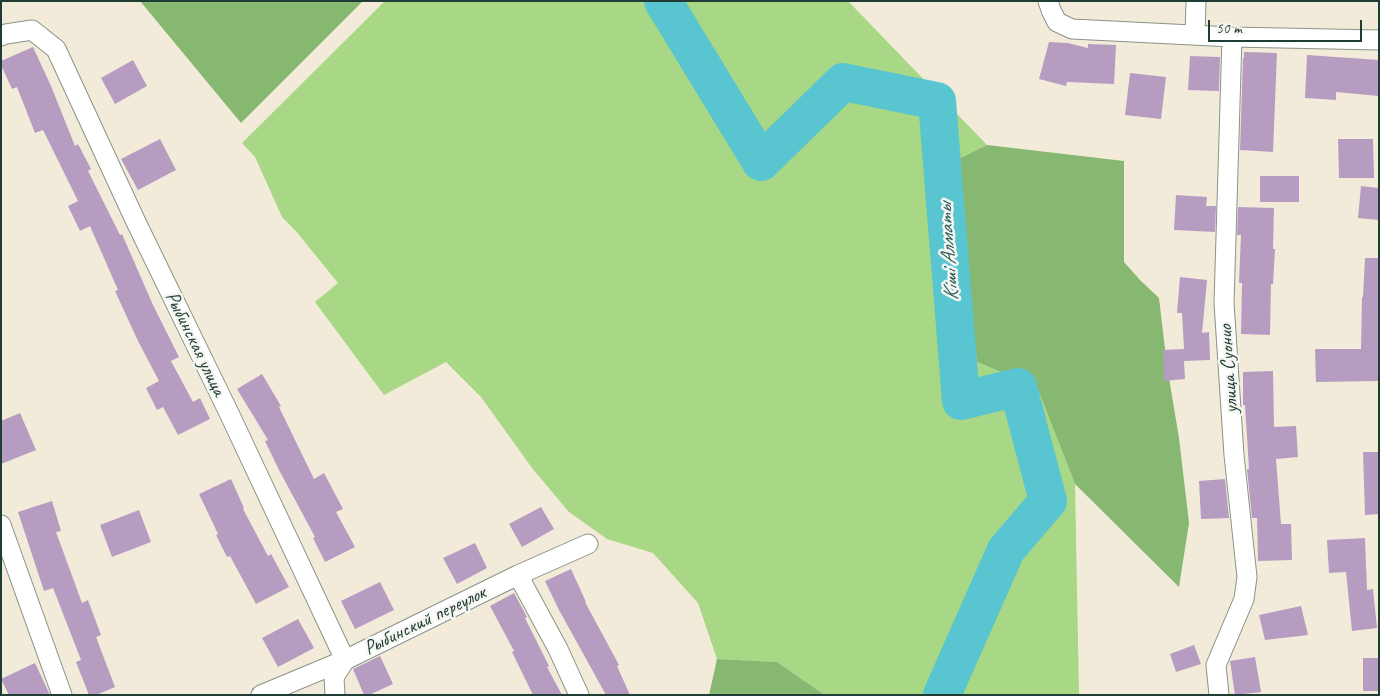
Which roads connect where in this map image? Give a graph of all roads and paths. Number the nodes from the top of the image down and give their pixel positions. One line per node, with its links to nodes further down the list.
1 (1048, 1): 3 (street)
2 (1196, 1): 3 (street)
3 (1195, 35): 5 (street)
4 (1, 36): 10 (street, Рыбинская улица)
5 (1232, 37): 6 (street); 15 (street, улица Суонио)
6 (1379, 40)
7 (1, 525): 11 (street)
8 (588, 544): 9 (street, Рыбинский переулок)
9 (518, 575): 10 (street, Рыбинский переулок); 14 (street)
10 (345, 660): 12 (street, Рыбинский переулок); 13 (street)
11 (62, 695)
12 (261, 695)
13 (335, 695)
14 (579, 695)
15 (1219, 695)

